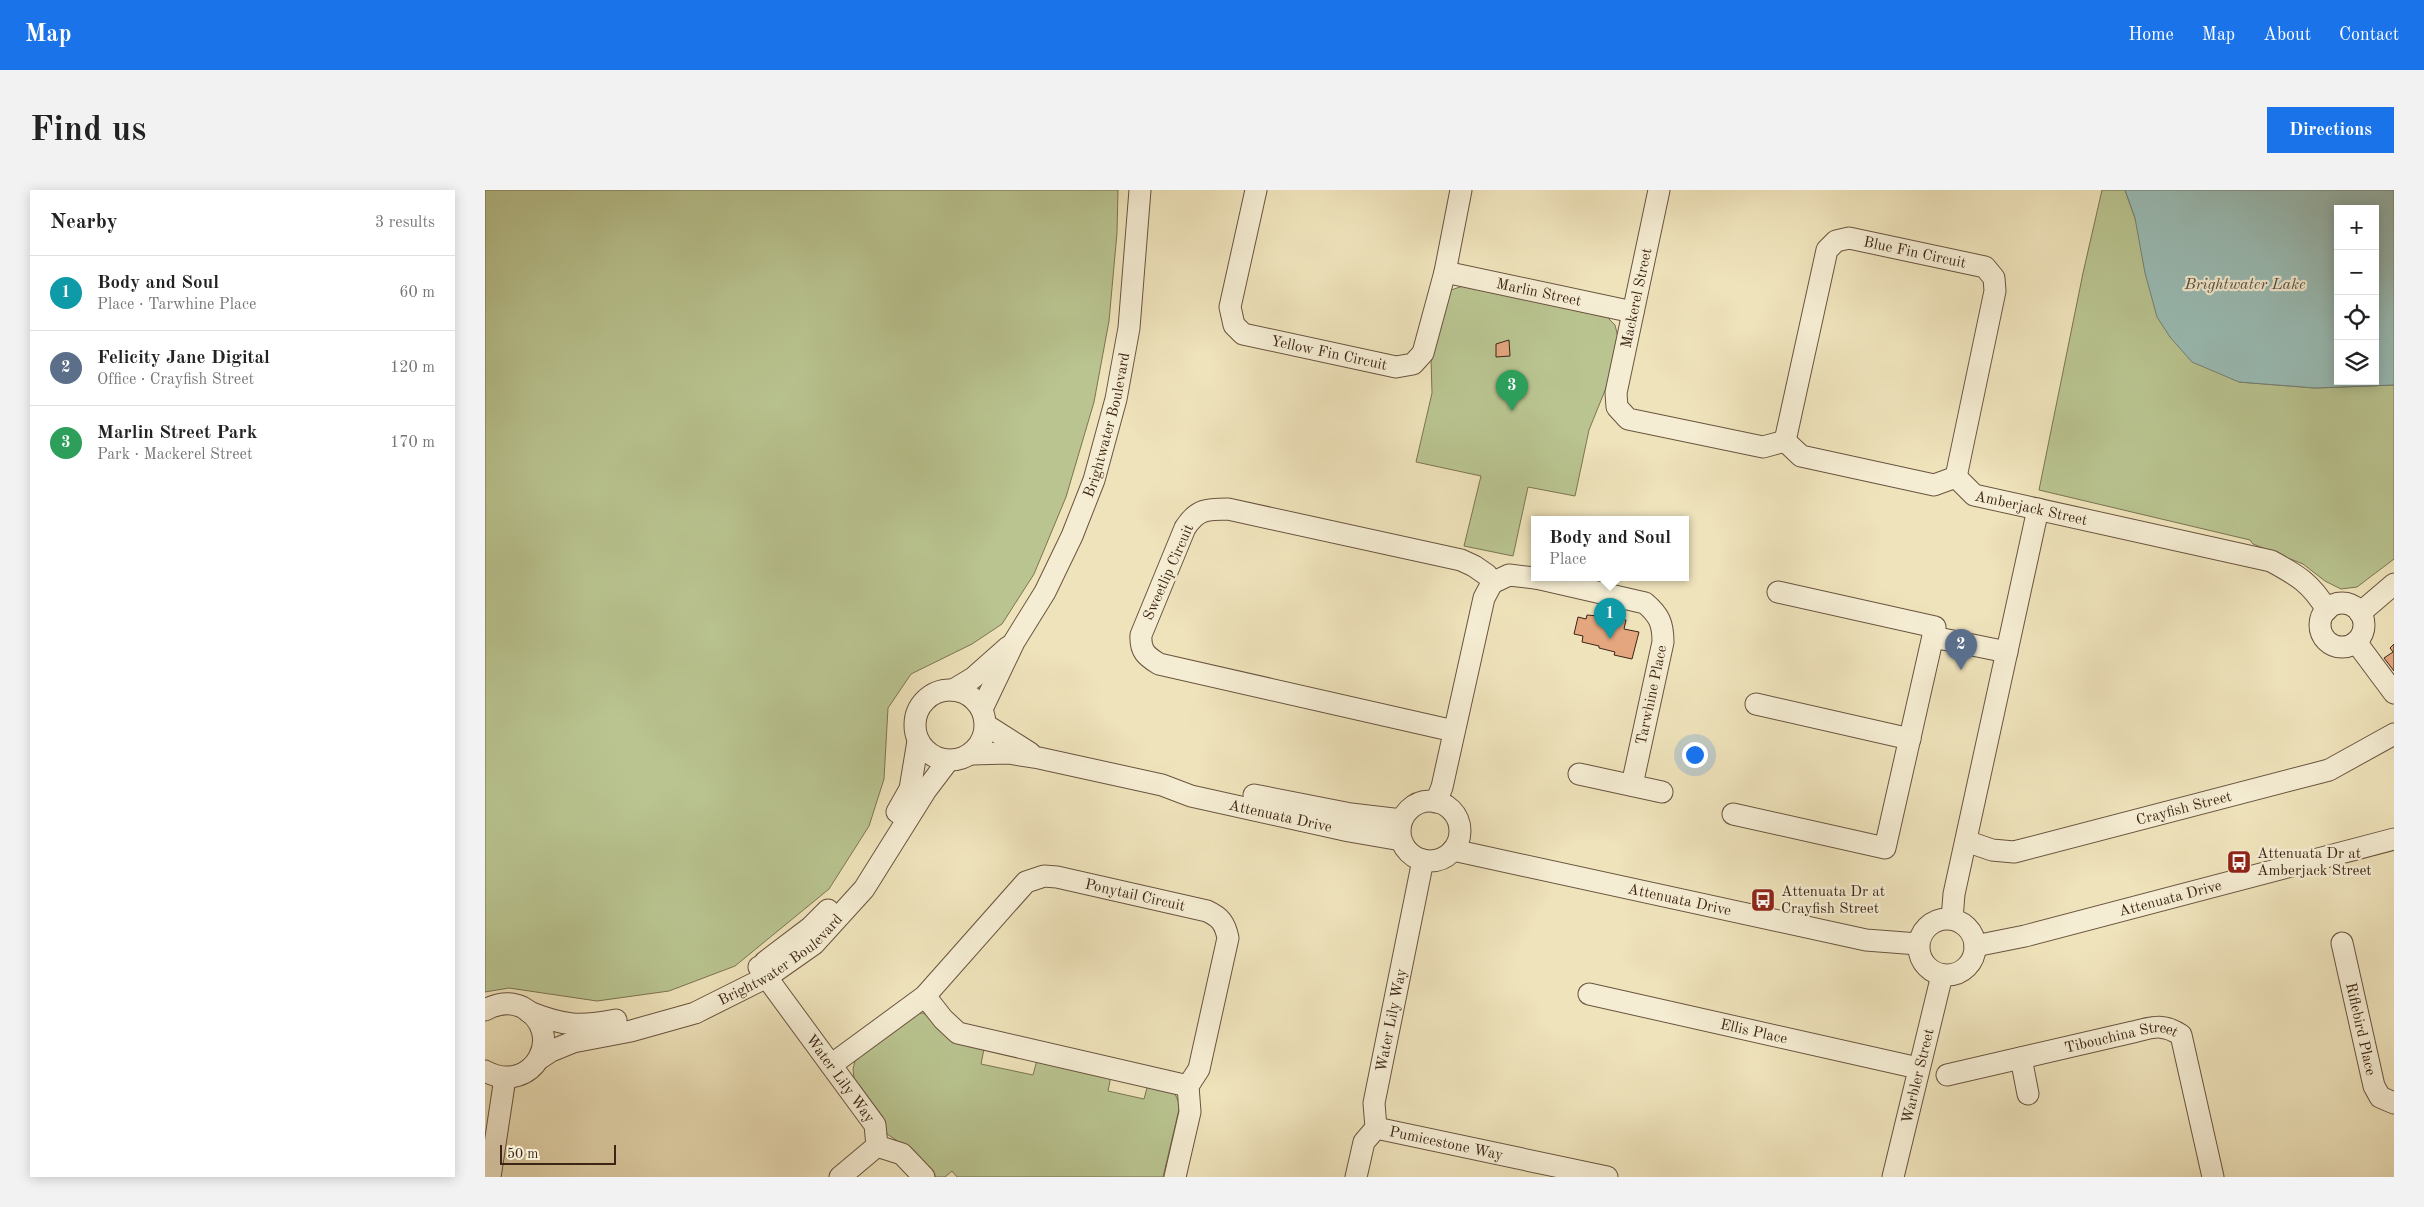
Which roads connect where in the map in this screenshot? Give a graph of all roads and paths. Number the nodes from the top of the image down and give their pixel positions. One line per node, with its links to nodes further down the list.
1 (1140, 190): 18 (street, Brightwater Boulevard)
2 (1256, 190): 5 (street, Yellow Fin Circuit)
3 (1461, 190): 5 (street, Yellow Fin Circuit)
4 (1659, 190): 6 (street, Mackerel Street)
5 (1445, 272): 6 (street, Marlin Street)
6 (1633, 312): 7 (street, Mackerel Street)
7 (1785, 442): 8 (street); 8 (street, Blue Fin Circuit)
8 (1956, 477): 9 (street, Amberjack Street)
9 (2038, 509): 15 (street, Amberjack Street); 20 (street)
10 (1531, 578): 12 (street, Tarwhine Place)
11 (1548, 581): 33 (street, Tarwhine Place)
12 (1492, 583): 25 (street); 25 (street, Sweetlip Circuit)
13 (2394, 584): 16 (street)
14 (1778, 592): 17 (street)
15 (2327, 610): 16 (street); 19 (street)
16 (2360, 613): 19 (street)
17 (1933, 637): 20 (street); 27 (street)
18 (1014, 642): 21 (street, Brightwater Boulevard); 24 (street, Brightwater Boulevard)
19 (2356, 642): 22 (street)
20 (2007, 652): 39 (street)
21 (953, 690): 24 (street); 28 (street)
22 (2394, 693)
23 (1756, 704): 27 (street)
24 (984, 717): 29 (street); 30 (street, Attenuata Drive)
25 (1454, 731): 35 (street)
26 (2394, 734): 39 (street, Crayfish Street)
27 (1910, 739): 36 (street)
28 (918, 741): 31 (street); 46 (street, Brightwater Boulevard)
29 (972, 754): 30 (street, Attenuata Drive); 31 (street)
30 (1039, 758): 37 (street, Attenuata Drive)
31 (948, 761): 46 (street, Brightwater Boulevard)
32 (1579, 774): 33 (street)
33 (1632, 785): 34 (street)
34 (1663, 792)
35 (1436, 802): 37 (street); 40 (street)
36 (1733, 814)
37 (1402, 830): 41 (street)
38 (2394, 839): 45 (street, Attenuata Drive)
39 (1966, 841): 42 (street)
40 (1456, 842): 41 (street); 44 (street, Attenuata Drive)
41 (1423, 860): 61 (street, Water Lily Way)
42 (1952, 919): 44 (street); 45 (street)
43 (2342, 943): 60 (street, Riflebird Place)
44 (1919, 944): 47 (street)
45 (1975, 946): 47 (street)
46 (763, 972): 51 (street, Brightwater Boulevard); 53 (street, Brightwater Boulevard); 54 (street, Water Lily Way)
47 (1942, 974): 55 (street, Warbler Street)
48 (1589, 994): 55 (street, Ellis Place)
49 (925, 996): 54 (street, Ponytail Circuit); 58 (street); 58 (street, Ponytail Circuit)
50 (485, 1010): 51 (street, Brightwater Boulevard)
51 (529, 1012): 53 (street)
52 (2021, 1058): 57 (street, Tibouchina Street); 59 (street); 70 (street, Tibouchina Street)
53 (539, 1059): 56 (street, Brightwater Boulevard)
54 (831, 1065): 62 (street, Water Lily Way)
55 (1919, 1068): 69 (street, Warbler Street)
56 (495, 1075): 63 (street)
57 (1947, 1076)
58 (1188, 1086): 66 (street)
59 (2028, 1094)
60 (2394, 1103)
61 (1376, 1128): 67 (street); 68 (street, Pumicestone Way)
62 (877, 1146): 64 (street); 65 (street)
63 (490, 1177)
64 (840, 1177)
65 (924, 1177)
66 (1175, 1177)
67 (1356, 1177)
68 (1607, 1177)
69 (1893, 1177)
70 (2213, 1177)

